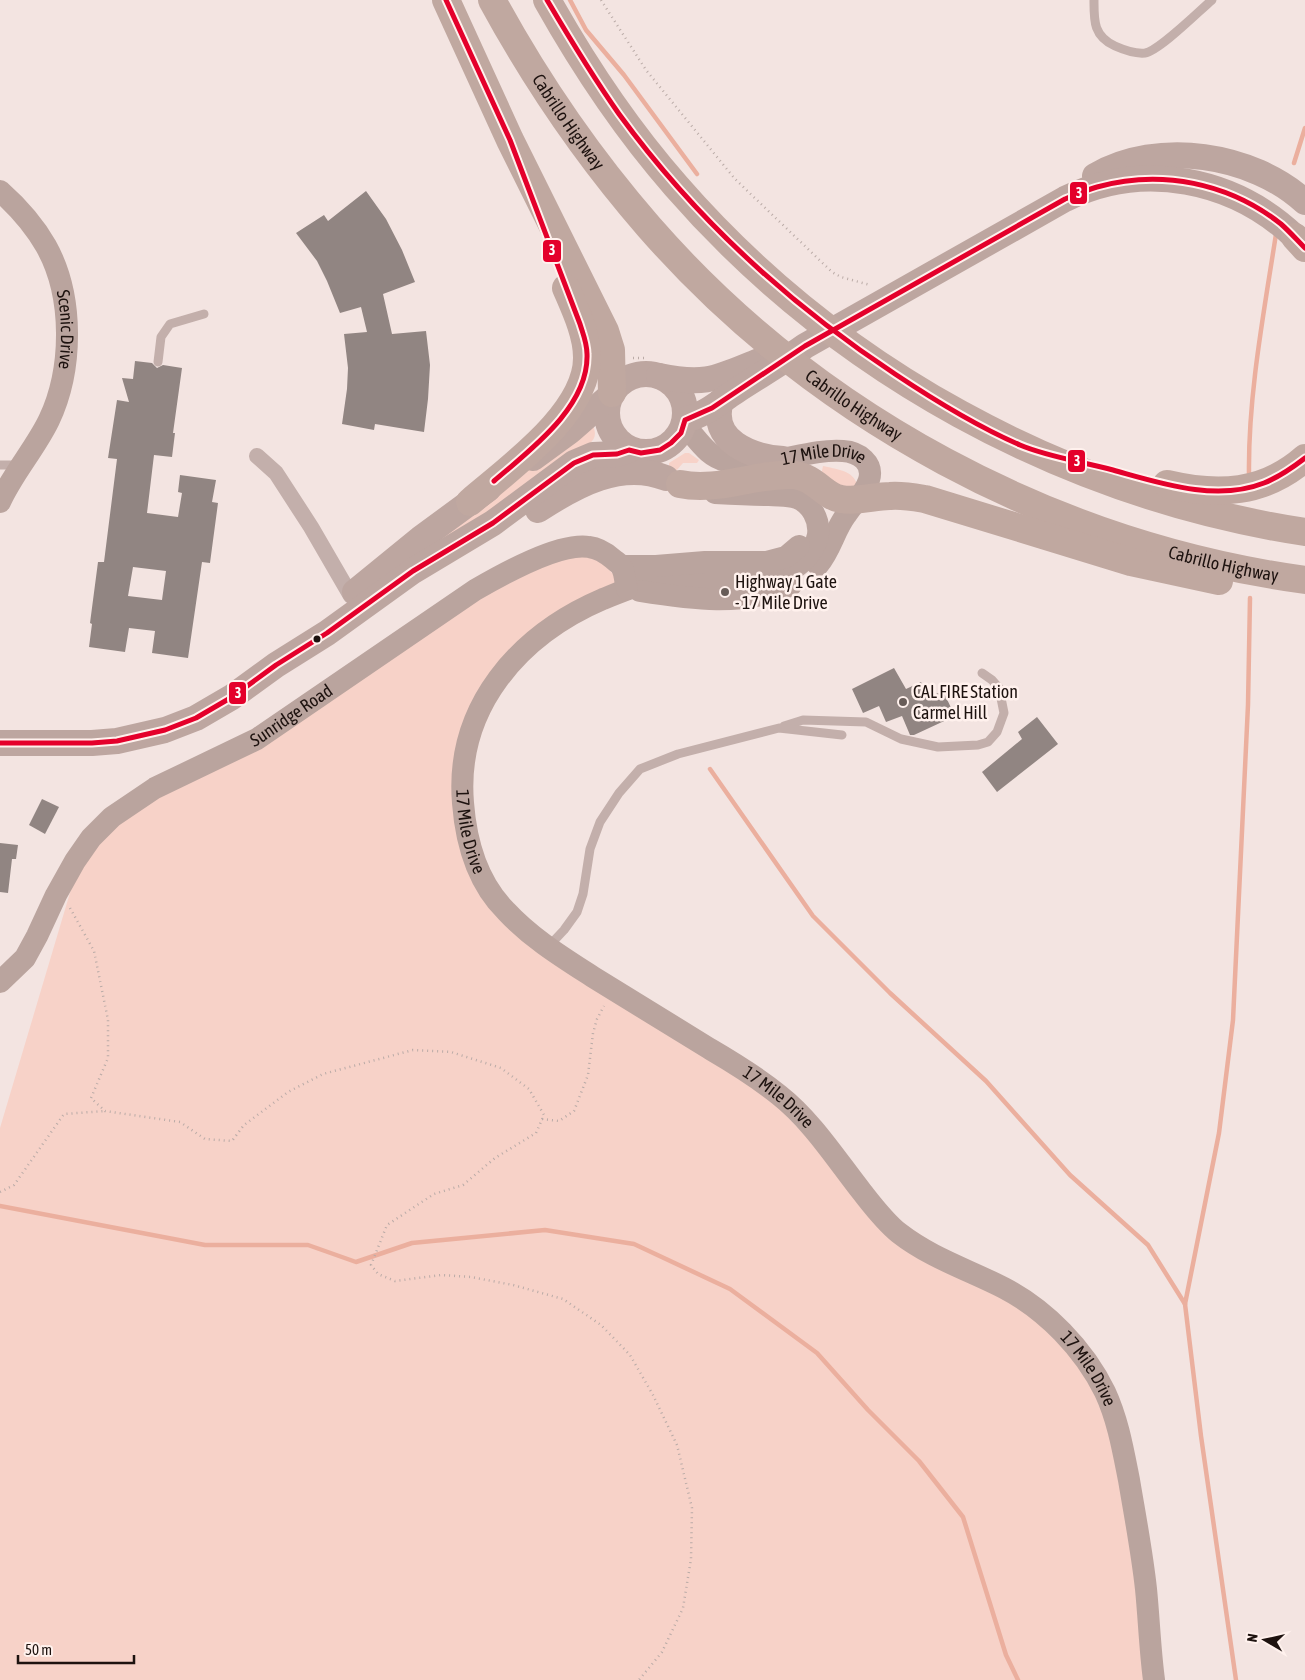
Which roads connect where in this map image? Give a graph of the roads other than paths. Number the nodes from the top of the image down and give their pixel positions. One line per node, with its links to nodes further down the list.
1 (446, 0): 6 (highway)
2 (492, 0): 34 (highway, Cabrillo Highway)
3 (548, 0): 20 (highway)
4 (1094, 0): 5 (lane)
5 (1212, 0)
6 (510, 140): 17 (highway); 29 (highway)
7 (1253, 169): 8 (main road); 10 (main road); 11 (main road)
8 (1305, 183)
9 (0, 191): 25 (main road, Scenic Drive)
10 (1065, 199): 12 (main road); 15 (main road)
11 (1305, 202)
12 (1302, 237)
13 (204, 314): 14 (lane)
14 (158, 362)
15 (757, 370): 16 (main road); 18 (main road)
16 (659, 376): 17 (main road); 19 (main road)
17 (611, 394): 21 (main road); 29 (main road)
18 (721, 401): 19 (main road); 24 (main road)
19 (684, 422): 21 (main road); 24 (main road, 17 Mile Drive)
20 (1023, 446): 23 (highway); 31 (highway)
21 (633, 450): 26 (main road, 17 Mile Drive); 32 (main road)
22 (257, 456): 37 (street)
23 (1305, 458)
24 (782, 459): 27 (main road, 17 Mile Drive)
25 (11, 465): 28 (main road, Scenic Drive)
26 (673, 481): 27 (highway); 30 (main road, 17 Mile Drive); 32 (main road)
27 (857, 500): 35 (highway); 36 (main road, 17 Mile Drive)
28 (0, 502)
29 (470, 502): 37 (main road)
30 (808, 505): 33 (main road); 36 (main road, 17 Mile Drive)
31 (1305, 532)
32 (464, 542): 38 (main road)
33 (621, 566): 36 (main road); 44 (main road, Sunridge Road)
34 (1305, 580)
35 (1305, 588)
36 (627, 589): 43 (main road, 17 Mile Drive)
37 (351, 596): 38 (main road)
38 (276, 665): 42 (main road)
39 (982, 673): 40 (lane)
40 (779, 728): 41 (lane); 43 (lane)
41 (842, 735)
42 (0, 744)
43 (547, 948): 45 (main road, 17 Mile Drive)
44 (0, 982)
45 (1154, 1680)

